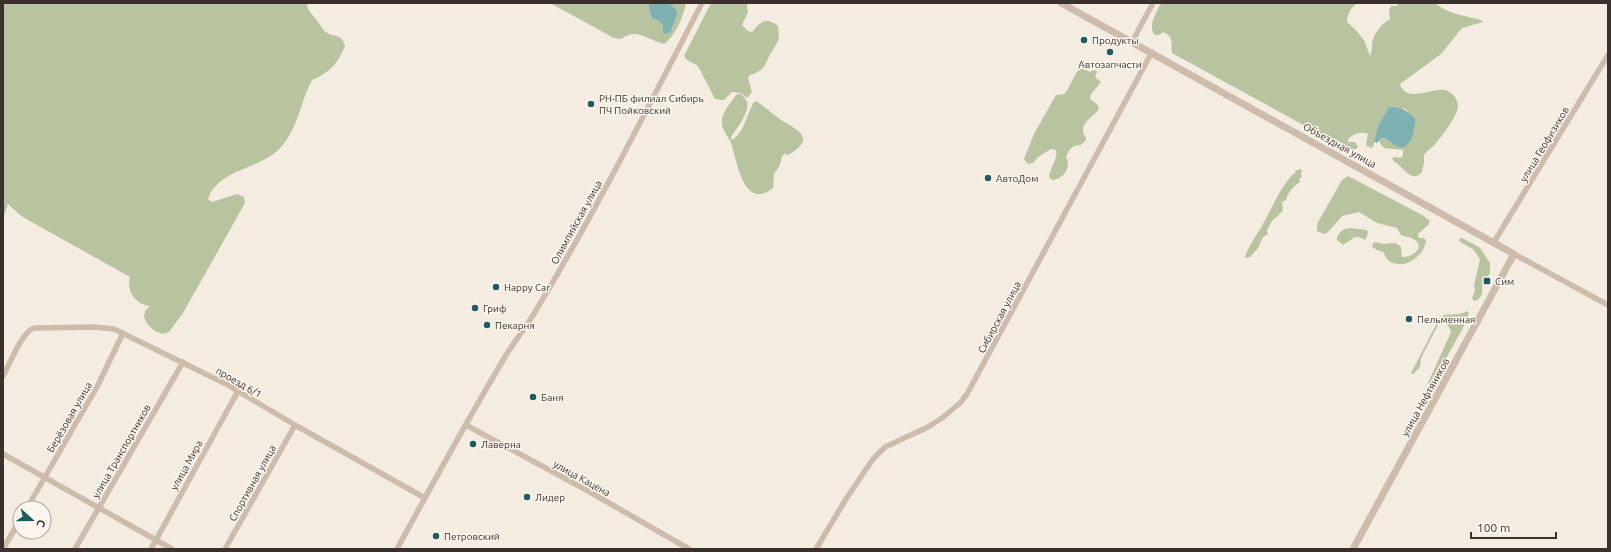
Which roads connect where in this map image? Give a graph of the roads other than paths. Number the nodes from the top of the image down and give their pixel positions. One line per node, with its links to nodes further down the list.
1 (702, 3): 15 (street, Олимпийская улица)
2 (1061, 3): 4 (street, Объездная улица)
3 (1153, 3): 4 (street)
4 (1132, 42): 5 (street, Объездная улица)
5 (1152, 52): 7 (street, Объездная улица); 30 (street, Сибирская улица)
6 (1608, 55): 7 (street, улица Геофизиков)
7 (1494, 242): 8 (street, Объездная улица)
8 (1514, 254): 9 (street, Объездная улица); 31 (street, улица Нефтяников)
9 (1608, 305)
10 (123, 333): 11 (street, проезд 6/1); 12 (street, проезд 6/1); 17 (street, Берёзовая улица)
11 (183, 362): 13 (street, проезд 6/1); 20 (street, улица Транспортников)
12 (3, 376)
13 (238, 391): 14 (street, проезд 6/1); 22 (street, улица Мира)
14 (295, 425): 18 (street, проезд 6/1); 27 (street, Спортивная улица)
15 (466, 425): 18 (street, Олимпийская улица); 29 (street, улица Кацена)
16 (3, 454): 17 (street)
17 (45, 477): 19 (street, Берёзовая улица); 20 (street)
18 (425, 498): 28 (street, Олимпийская улица)
19 (32, 500)
20 (99, 507): 22 (street); 24 (street, улица Транспортников)
21 (12, 534): 23 (street)
22 (156, 539): 25 (street, улица Мира); 26 (street)
23 (3, 549)
24 (75, 549)
25 (151, 549)
26 (172, 549)
27 (225, 549)
28 (397, 549)
29 (689, 549)
30 (816, 549)
31 (1353, 549)

